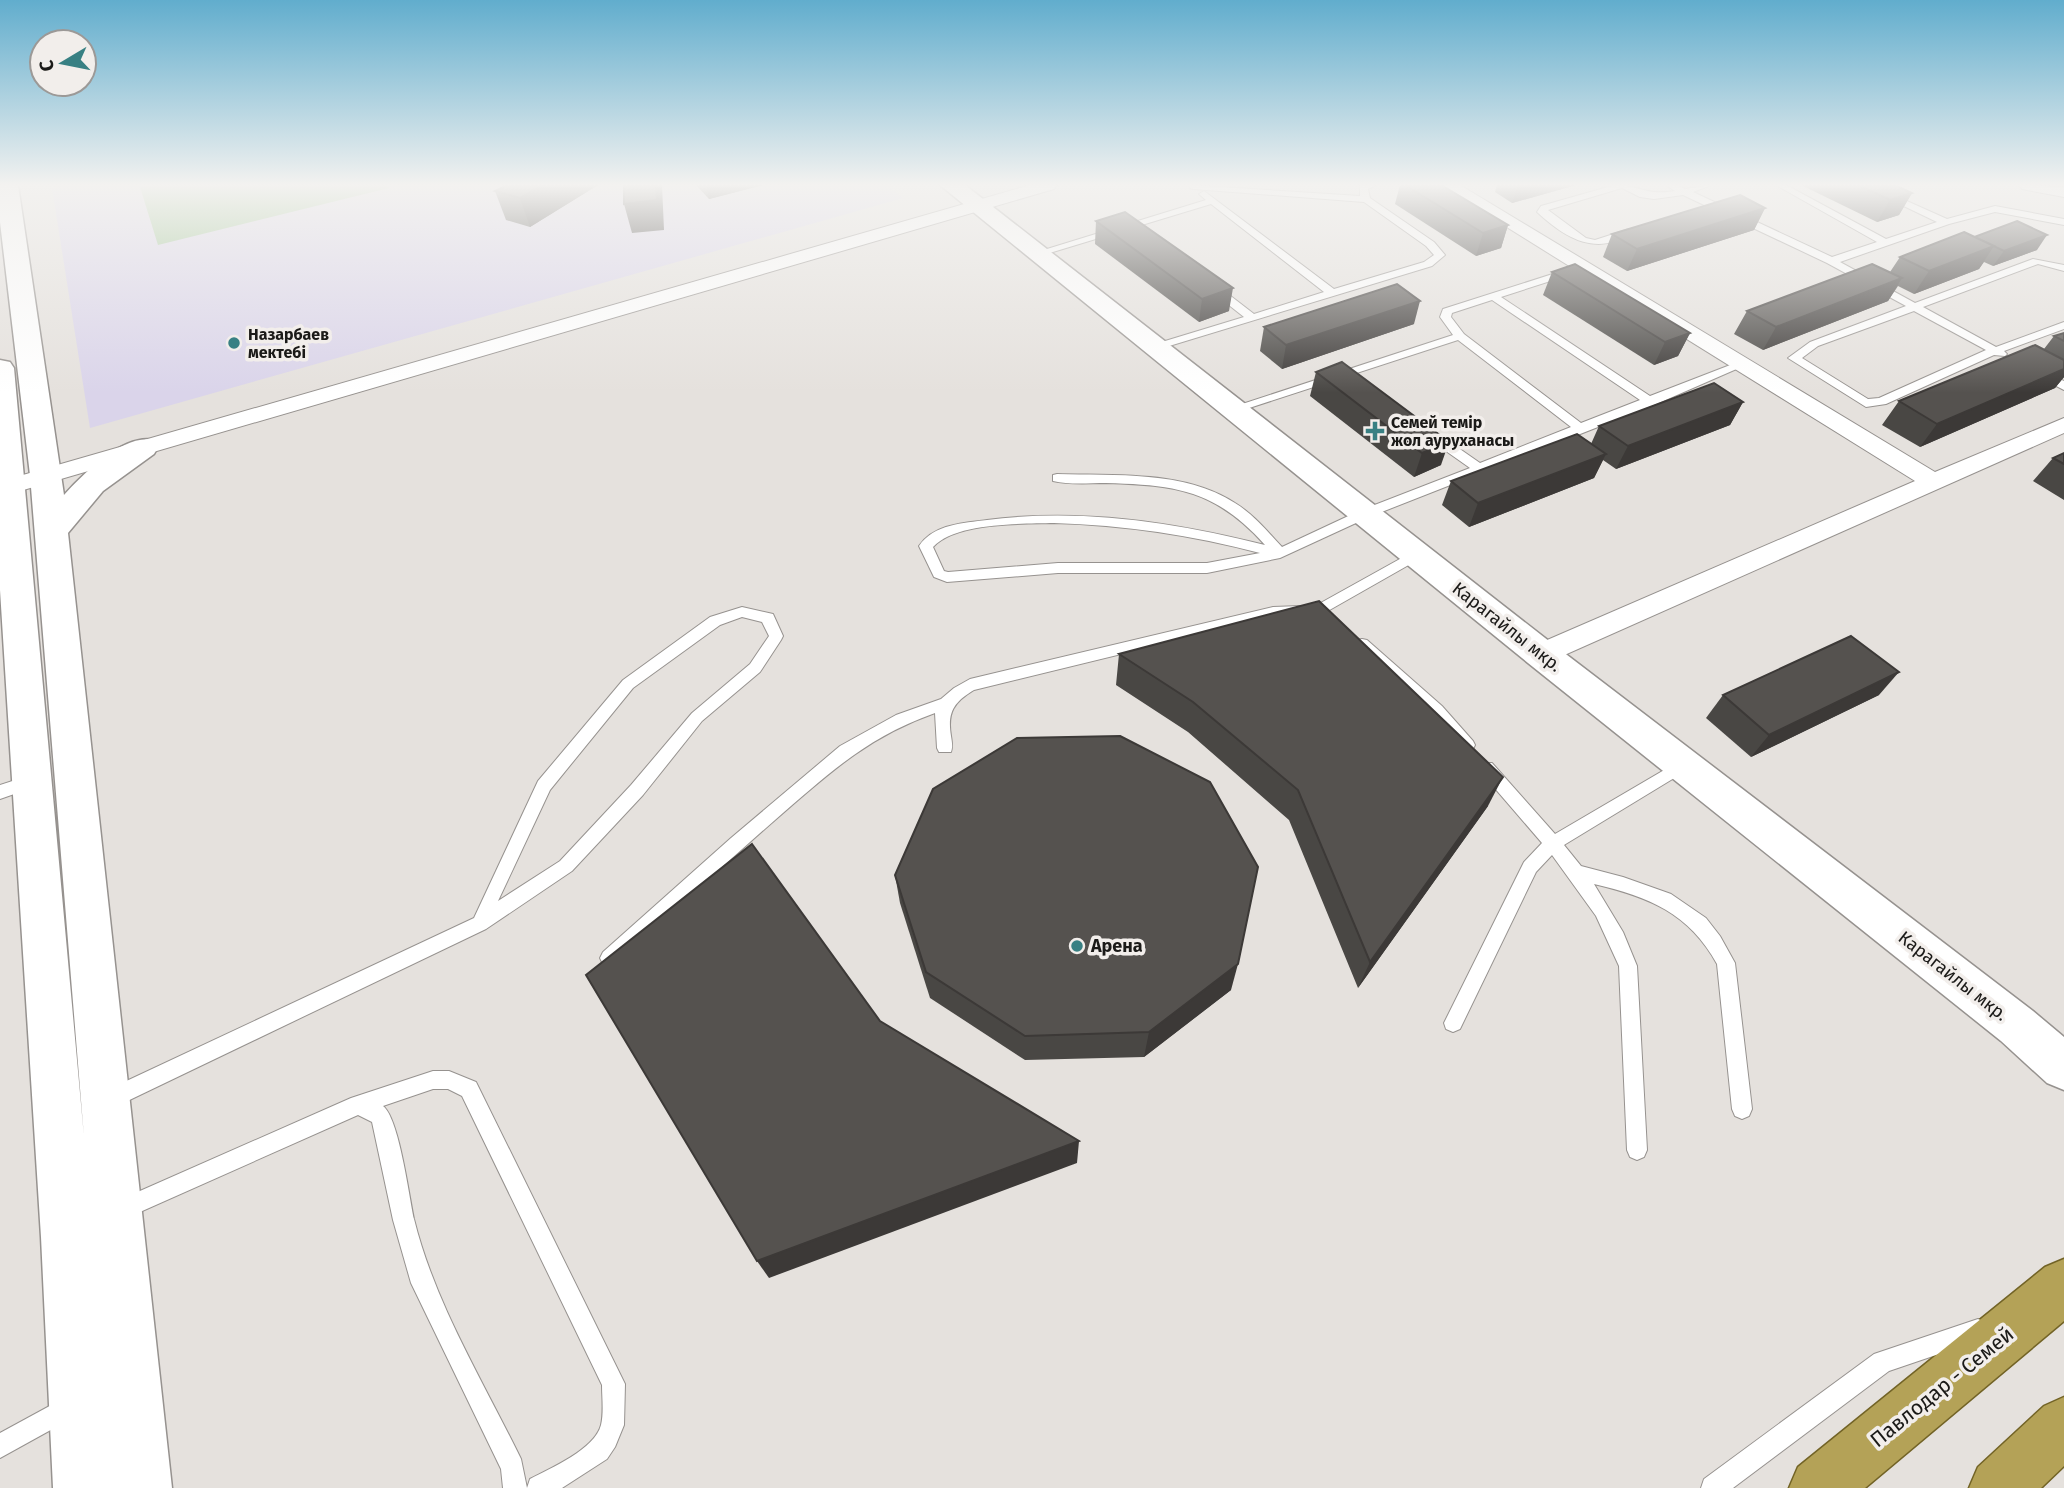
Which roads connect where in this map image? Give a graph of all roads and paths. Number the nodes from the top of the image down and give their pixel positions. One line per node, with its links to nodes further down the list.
1 (16, 254): 34 (street)
2 (765, 254): 34 (street)
3 (771, 254): 32 (street)
4 (1041, 254): 20 (street, Карагайлы мкр.)
5 (1282, 254): 14 (lane)
6 (1439, 254): 14 (lane)
7 (1563, 254): 23 (street)
8 (1818, 254): 10 (lane)
9 (1851, 254): 10 (lane)
10 (1831, 261): 16 (lane)
11 (2064, 268): 16 (lane)
12 (1562, 274): 15 (lane)
13 (1208, 283): 17 (lane)
14 (1332, 293): 17 (lane)
15 (1494, 296): 19 (lane); 27 (lane)
16 (1911, 307): 21 (lane); 21 (lane)
17 (1252, 317): 20 (lane)
18 (2064, 325): 21 (lane)
19 (1460, 336): 28 (lane); 31 (lane)
20 (1156, 347): 28 (street, Карагайлы мкр.)
21 (1994, 351): 22 (lane)
22 (2018, 362)
23 (1742, 364): 27 (lane); 36 (street)
24 (0, 368): 34 (street)
25 (2029, 368): 26 (lane)
26 (2064, 386)
27 (1650, 402): 31 (lane)
28 (1233, 409): 37 (street, Карагайлы мкр.)
29 (1416, 424): 33 (lane)
30 (2064, 425): 36 (street)
31 (1581, 429): 33 (lane)
32 (143, 447): 34 (street); 38 (street)
33 (1480, 469): 37 (lane)
34 (22, 475): 38 (street); 46 (street)
35 (1056, 478): 39 (lane)
36 (1935, 483): 42 (street)
37 (1364, 514): 39 (lane); 40 (street, Карагайлы мкр.)
38 (51, 533): 55 (street)
39 (1280, 553): 39 (lane)
40 (1416, 555): 42 (street, Карагайлы мкр.); 43 (lane)
41 (1347, 633): 47 (lane)
42 (1541, 654): 45 (street, Карагайлы мкр.)
43 (944, 704): 44 (lane); 50 (lane)
44 (945, 748)
45 (1683, 765): 47 (lane); 52 (street, Карагайлы мкр.)
46 (15, 787): 55 (street)
47 (1552, 844): 48 (lane); 51 (lane)
48 (1578, 873): 54 (lane); 56 (lane)
49 (480, 923): 49 (lane); 55 (lane)
50 (602, 964)
51 (1453, 1023)
52 (2064, 1067)
53 (358, 1105): 57 (lane); 65 (lane); 66 (lane)
54 (1742, 1109)
55 (82, 1112): 57 (street); 58 (street)
56 (1637, 1150)
57 (116, 1212): 58 (lane); 64 (street)
58 (66, 1237): 60 (street)
59 (2049, 1299): 67 (lane); 68 (highway, Павлодар - Семей)
60 (76, 1403): 62 (lane); 63 (street)
61 (2064, 1426): 69 (highway)
62 (0, 1446)
63 (83, 1488)
64 (142, 1488)
65 (515, 1488)
66 (539, 1488)
67 (1713, 1488)
68 (1819, 1488)
69 (1998, 1488)

